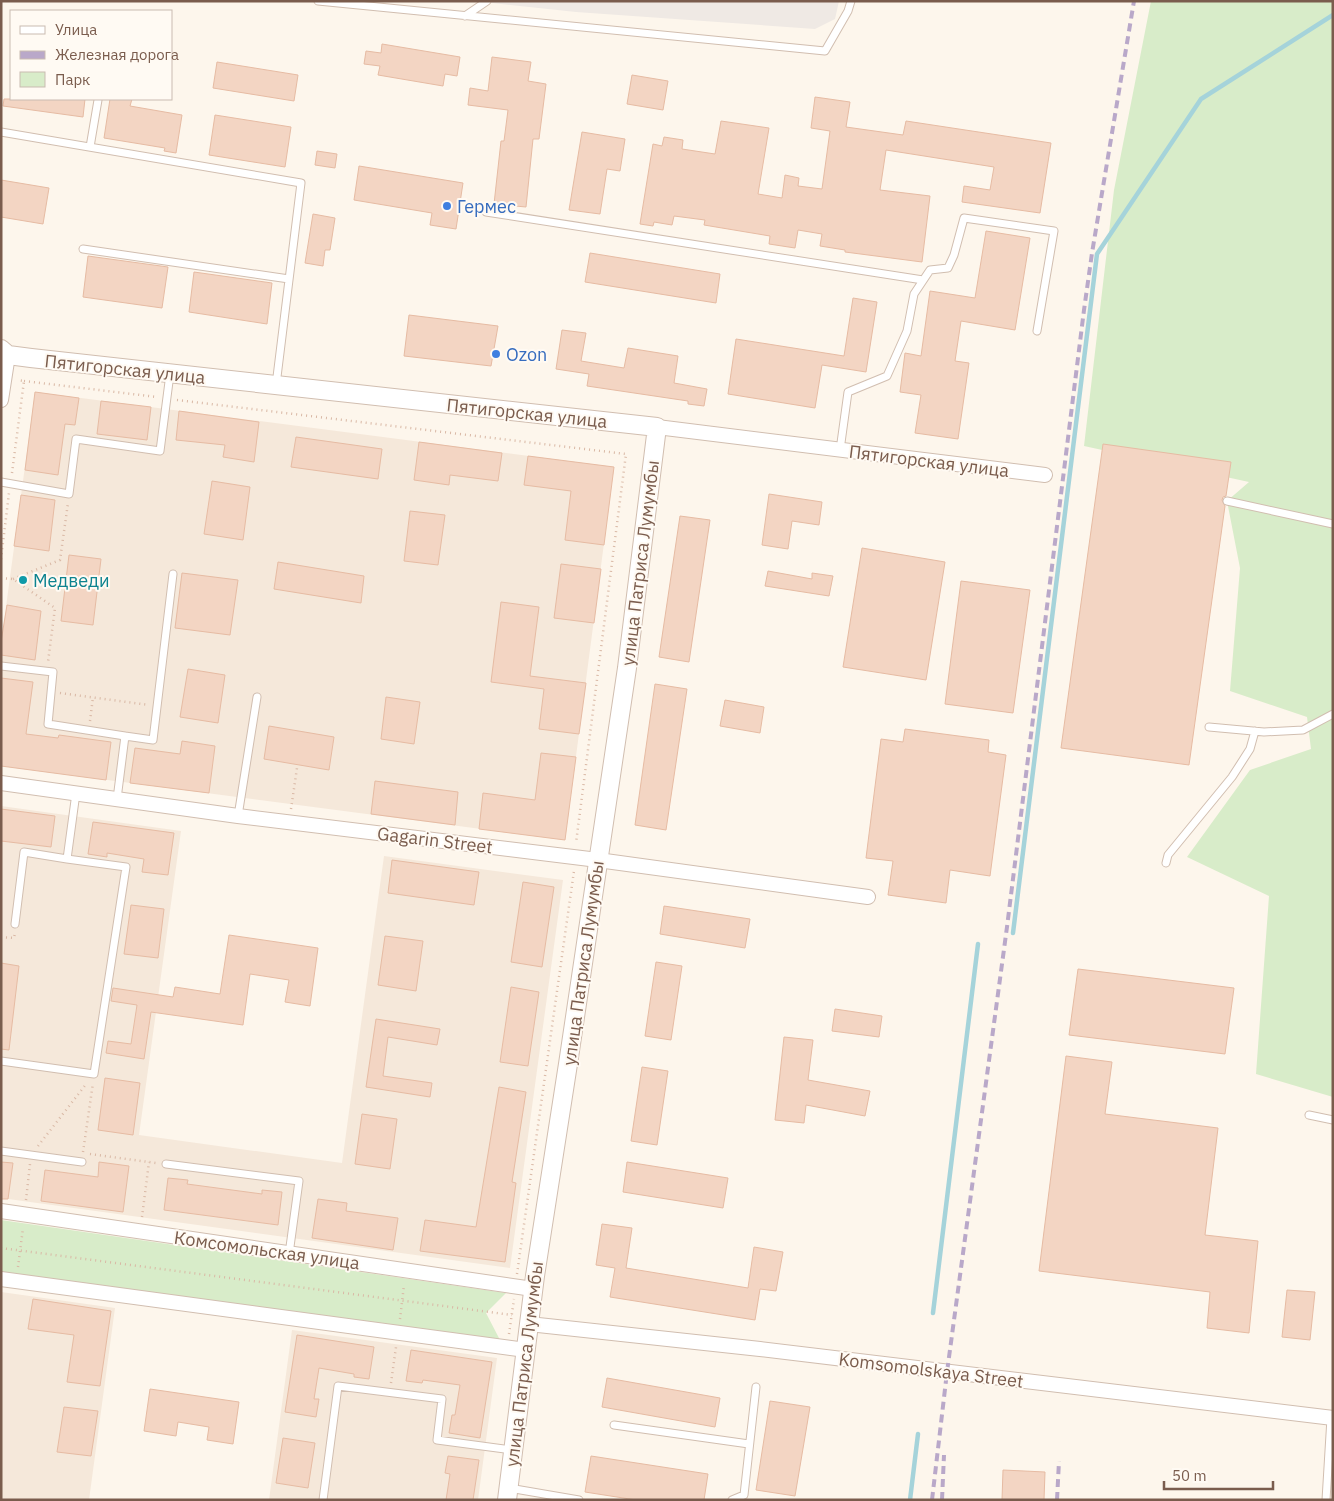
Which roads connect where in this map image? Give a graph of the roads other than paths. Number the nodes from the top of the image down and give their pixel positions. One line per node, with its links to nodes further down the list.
1 (318, 1): 4 (lane)
2 (487, 1): 5 (lane)
3 (851, 1): 5 (lane)
4 (337, 2): 5 (lane)
5 (465, 16)
6 (98, 100): 8 (lane)
7 (1, 132): 8 (lane)
8 (90, 147): 11 (lane)
9 (486, 212): 12 (lane)
10 (83, 249): 11 (lane)
11 (289, 279): 16 (lane)
12 (923, 280): 13 (lane); 19 (lane)
13 (1036, 331)
14 (4, 353): 15 (street, Пятигорская улица); 17 (street)
15 (170, 374): 16 (street, Пятигорская улица); 21 (lane)
16 (276, 385): 18 (street, Пятигорская улица)
17 (1, 400)
18 (657, 427): 19 (street, Пятигорская улица); 36 (street, улица Патриса Лумумбы)
19 (840, 450): 20 (street, Пятигорская улица)
20 (1045, 475)
21 (1, 482)
22 (1227, 501): 23 (lane)
23 (1333, 524)
24 (173, 574): 30 (lane)
25 (1, 666): 30 (lane)
26 (257, 697): 34 (lane)
27 (1333, 714): 29 (lane)
28 (1209, 727): 29 (lane)
29 (1255, 731): 37 (lane)
30 (125, 736): 33 (lane)
31 (1, 783): 32 (street, Gagarin Street)
32 (76, 793): 33 (street, Gagarin Street); 35 (lane)
33 (117, 799): 34 (street, Gagarin Street)
34 (238, 816): 36 (street, Gagarin Street)
35 (67, 859): 39 (lane); 40 (lane)
36 (598, 860): 38 (street, Gagarin Street); 49 (street, улица Патриса Лумумбы)
37 (1166, 863)
38 (868, 897)
39 (15, 924)
40 (1, 1061)
41 (1309, 1115): 42 (lane)
42 (1333, 1120)
43 (1, 1151): 44 (lane)
44 (82, 1162)
45 (166, 1164): 47 (lane)
46 (1, 1211): 47 (street, Комсомольская улица)
47 (289, 1254): 49 (street, Комсомольская улица)
48 (1, 1279): 51 (street)
49 (533, 1289): 50 (street, улица Патриса Лумумбы)
50 (529, 1324): 51 (street, улица Патриса Лумумбы); 53 (street, Komsomolskaya Street)
51 (526, 1350): 56 (street, улица Патриса Лумумбы)
52 (756, 1387): 55 (lane)
53 (1332, 1418): 61 (lane)
54 (614, 1425): 55 (lane)
55 (749, 1444): 60 (lane)
56 (513, 1450): 57 (street, улица Патриса Лумумбы); 58 (lane)
57 (508, 1494): 59 (lane)
58 (323, 1500)
59 (579, 1500)
60 (732, 1500)
61 (1326, 1500)

